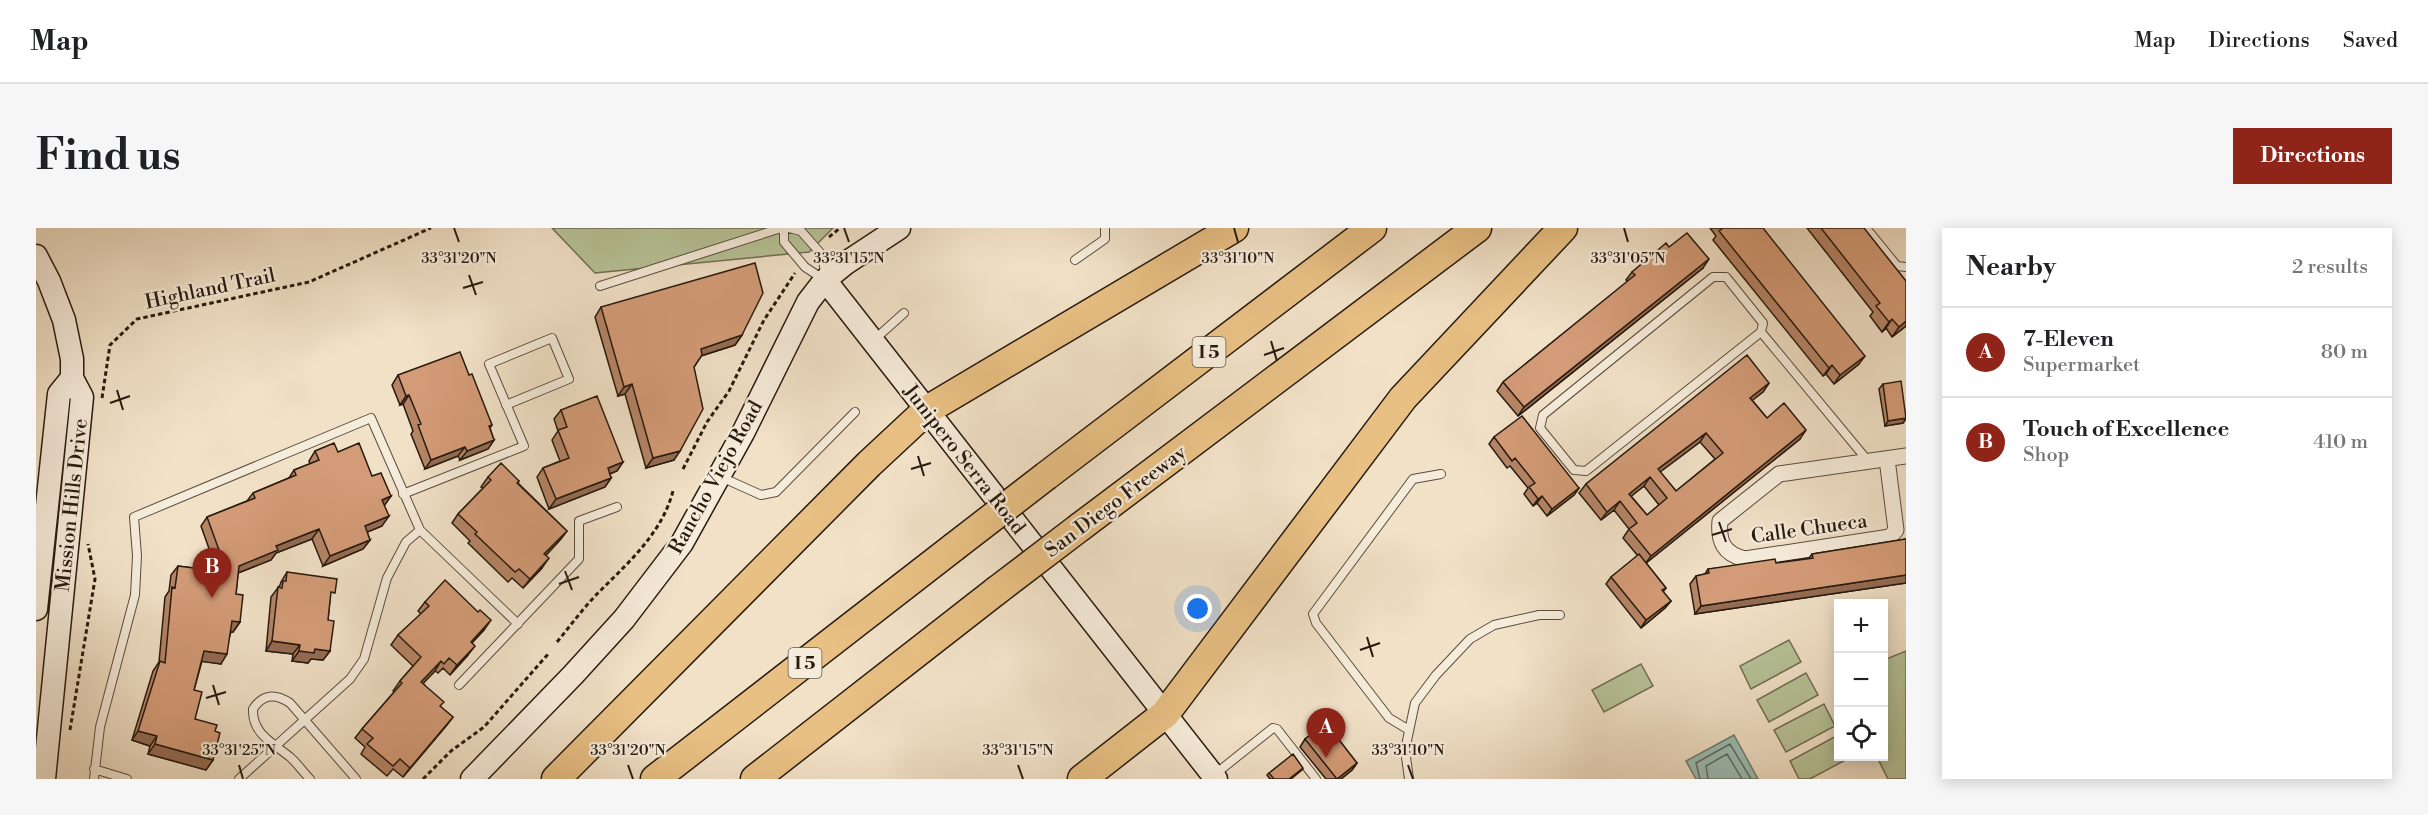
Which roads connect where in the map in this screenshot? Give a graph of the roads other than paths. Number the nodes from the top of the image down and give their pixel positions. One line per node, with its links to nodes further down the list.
1 (782, 228): 13 (lane); 14 (lane)
2 (789, 228): 13 (lane)
3 (899, 228): 13 (main road, Rancho Viejo Road)
4 (1105, 228): 11 (lane)
5 (1234, 228): 20 (highway)
6 (1372, 228): 49 (highway, I 5, bridge)
7 (1477, 228): 50 (highway, San Diego Freeway, bridge)
8 (1563, 228): 35 (highway)
9 (1866, 228): 12 (lane)
10 (36, 256): 18 (main road, Mission Hills Drive)
11 (1075, 260)
12 (1906, 267)
13 (825, 280): 17 (main road, Junipero Serra Road); 26 (main road, Rancho Viejo Road)
14 (600, 286)
15 (904, 313): 17 (lane)
16 (1761, 332): 16 (lane); 24 (lane)
17 (873, 342): 20 (main road, Junipero Serra Road)
18 (72, 378): 28 (main road, Mission Hills Drive); 41 (main road, Mission Hills Drive)
19 (506, 405): 19 (lane); 27 (lane)
20 (927, 410): 35 (main road, Junipero Serra Road); 48 (highway)
21 (855, 412): 26 (lane)
22 (1906, 456): 23 (street, Calle Chueca)
23 (1887, 459): 24 (street, Calle Chueca); 24 (street, Calle Chueca)
24 (1868, 461)
25 (1441, 474): 37 (lane)
26 (720, 476): 47 (main road, Rancho Viejo Road)
27 (403, 494): 30 (lane); 39 (lane)
28 (41, 504): 31 (main road, Mission Hills Drive)
29 (617, 507): 33 (lane)
30 (420, 530): 33 (lane); 36 (lane)
31 (36, 609)
32 (1560, 615): 37 (lane)
33 (518, 624): 34 (lane)
34 (459, 685)
35 (1165, 714): 40 (main road, Junipero Serra Road); 51 (highway)
36 (305, 720): 38 (lane); 38 (lane); 46 (lane)
37 (1409, 730): 53 (lane)
38 (274, 747): 44 (lane); 45 (lane)
39 (94, 769): 42 (lane); 43 (lane)
40 (1214, 777): 52 (lane)
41 (44, 779)
42 (94, 779)
43 (127, 779)
44 (239, 779)
45 (310, 779)
46 (356, 779)
47 (472, 779)
48 (556, 779)
49 (655, 779)
50 (755, 779)
51 (1082, 779)
52 (1316, 779)
53 (1409, 779)

